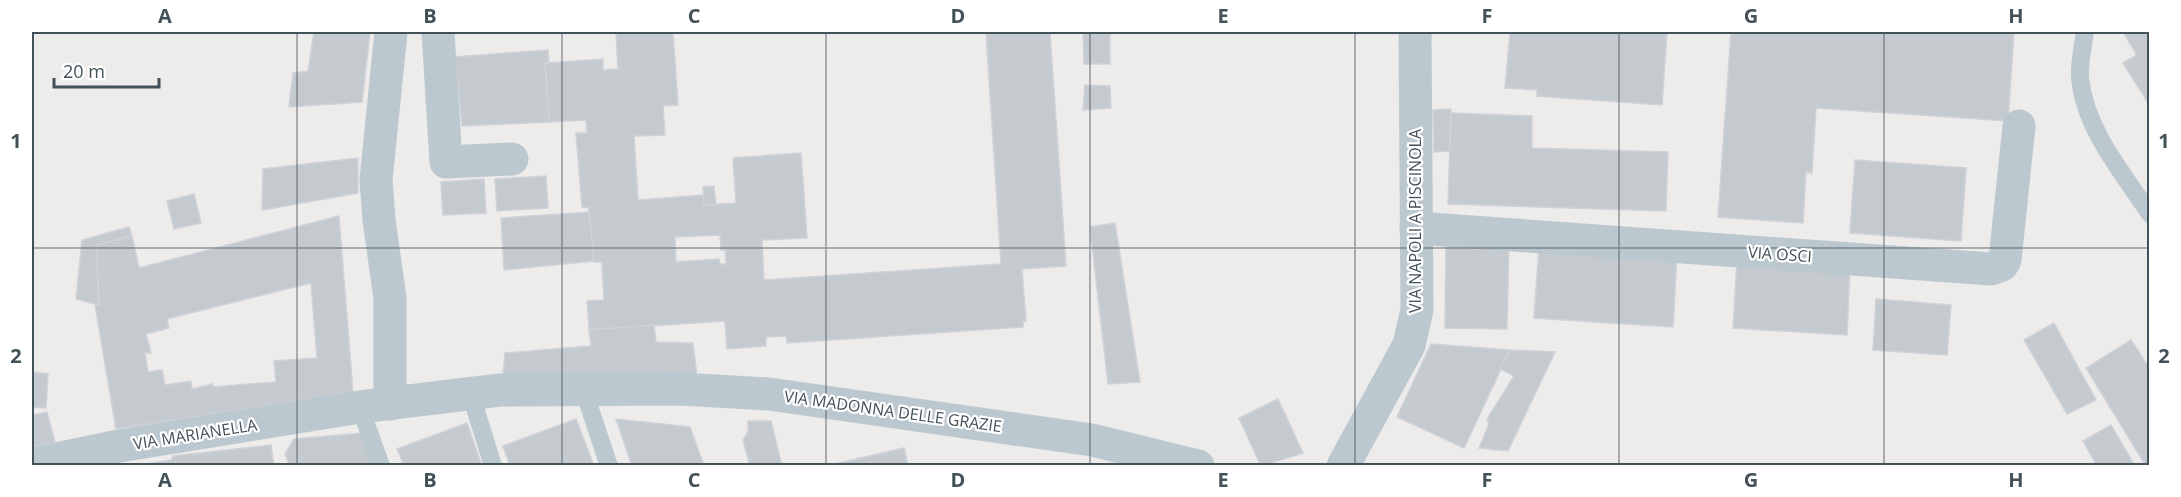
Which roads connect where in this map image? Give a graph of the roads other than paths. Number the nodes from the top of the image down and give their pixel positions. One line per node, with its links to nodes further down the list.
1 (391, 32): 11 (street)
2 (438, 32): 6 (street)
3 (1415, 32): 8 (street, VIA NAPOLI A PISCINOLA)
4 (2085, 32): 7 (lane)
5 (2019, 126): 8 (street, VIA OSCI)
6 (512, 159)
7 (2150, 214)
8 (1416, 228): 17 (street, VIA NAPOLI A PISCINOLA)
9 (584, 391): 10 (street, VIA MADONNA DELLE GRAZIE); 15 (lane); 16 (street, VIA MADONNA DELLE GRAZIE)
10 (471, 395): 11 (street, VIA MADONNA DELLE GRAZIE); 14 (lane)
11 (375, 406): 12 (street, VIA MARIANELLA); 13 (lane)
12 (32, 464)
13 (381, 465)
14 (493, 465)
15 (609, 465)
16 (1198, 465)
17 (1343, 465)

